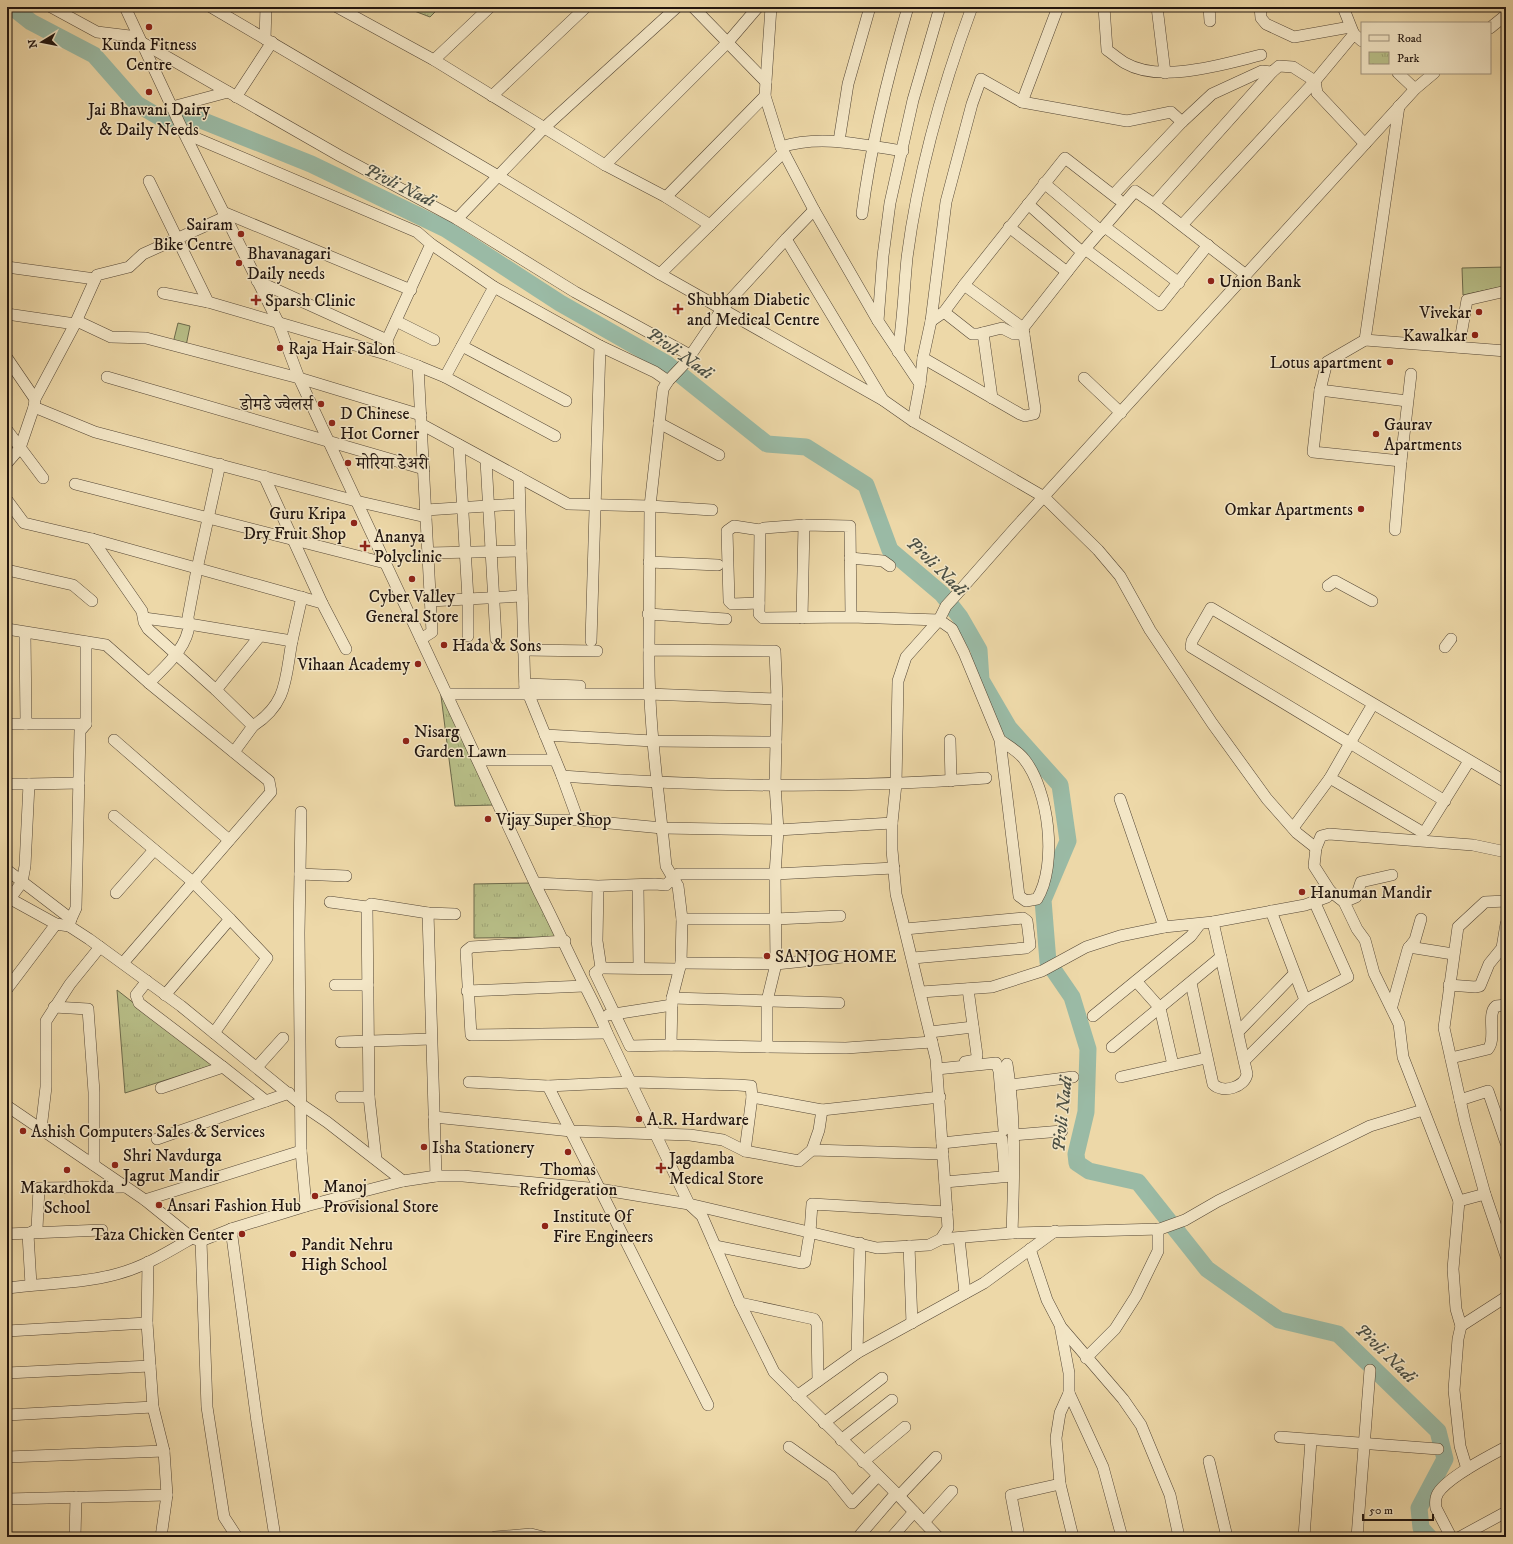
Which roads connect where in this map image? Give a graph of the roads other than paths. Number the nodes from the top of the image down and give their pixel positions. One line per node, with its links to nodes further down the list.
1 (51, 7): 26 (street)
2 (125, 7): 26 (street)
3 (211, 7): 27 (street)
4 (266, 7): 27 (street)
5 (336, 7): 30 (street)
6 (490, 7): 30 (street)
7 (586, 7): 39 (street)
8 (677, 7): 45 (street)
9 (693, 7): 28 (street)
10 (758, 7): 28 (street)
11 (771, 7): 36 (street)
12 (870, 7): 47 (street)
13 (908, 7): 49 (street)
14 (940, 7): 51 (street)
15 (972, 7): 104 (street)
16 (1058, 7): 41 (street)
17 (1104, 7): 32 (street)
18 (1157, 7): 32 (street)
19 (1208, 7): 23 (street)
20 (1260, 7): 25 (street)
21 (1343, 7): 25 (street)
22 (1506, 15): 24 (street)
23 (1210, 21)
24 (1491, 27)
25 (1355, 34): 35 (street)
26 (140, 39): 38 (street); 43 (street)
27 (268, 40): 38 (street); 53 (street)
28 (728, 42): 36 (street); 52 (street)
29 (1261, 55): 32 (street)
30 (434, 60): 39 (street)
31 (1272, 72): 35 (street); 44 (street); 59 (street)
32 (1165, 73)
33 (1399, 74): 37 (street)
34 (1433, 74): 37 (street)
35 (1315, 81): 48 (street); 66 (street)
36 (766, 82): 40 (street)
37 (1415, 89): 42 (street)
38 (232, 94): 43 (street); 64 (street)
39 (492, 96): 45 (street)
40 (766, 96): 50 (street); 57 (street)
41 (1022, 102): 44 (street); 91 (street)
42 (1399, 106): 48 (street); 99 (street)
43 (173, 110): 46 (street)
44 (1182, 122): 56 (street)
45 (545, 127): 52 (street); 53 (street)
46 (182, 130): 62 (street); 71 (street)
47 (839, 141): 49 (street); 50 (street)
48 (1365, 144): 77 (street)
49 (872, 147): 51 (street); 63 (street)
50 (782, 150): 61 (street); 65 (street)
51 (903, 151): 90 (street)
52 (605, 165): 57 (street)
53 (498, 176): 64 (street); 76 (street)
54 (150, 181): 69 (street)
55 (1044, 183): 56 (street); 58 (street); 68 (street)
56 (1114, 194): 60 (street)
57 (666, 198): 65 (street)
58 (1028, 204): 67 (street); 73 (street)
59 (1154, 204): 60 (street); 66 (street)
60 (1124, 205): 68 (street)
61 (814, 210): 70 (street); 90 (street)
62 (224, 214): 69 (street); 79 (street); 83 (street)
63 (862, 214)
64 (457, 219): 108 (street)
65 (710, 225): 76 (street)
66 (1182, 225): 72 (street)
67 (1009, 227): 75 (street); 81 (street)
68 (1103, 229): 73 (street); 80 (street)
69 (178, 237): 78 (street); 86 (street)
70 (786, 239): 87 (street); 119 (street)
71 (431, 244): 82 (street); 83 (street)
72 (1208, 245): 77 (street); 80 (street)
73 (1084, 251): 75 (street); 80 (street)
74 (7, 267): 78 (street)
75 (1067, 272): 95 (street)
76 (660, 274): 87 (street)
77 (1246, 275): 123 (street)
78 (95, 279): 92 (street)
79 (257, 281): 93 (street); 97 (street)
80 (1179, 283)
81 (964, 285): 88 (street); 95 (street)
82 (494, 287): 100 (street); 101 (street)
83 (411, 290): 94 (street)
84 (1506, 291): 102 (street)
85 (163, 293): 86 (street)
86 (208, 302): 93 (street)
87 (722, 309): 108 (street); 119 (street)
88 (944, 312): 91 (street); 96 (street)
89 (7, 314): 92 (street)
90 (878, 321): 104 (street)
91 (931, 321): 107 (street)
92 (76, 322): 113 (street); 122 (street)
93 (278, 322): 105 (street); 113 (street)
94 (396, 322): 97 (street); 98 (street)
95 (1024, 331): 96 (street); 118 (street)
96 (983, 333): 118 (street)
97 (387, 340): 105 (street)
98 (434, 340)
99 (1366, 340): 102 (street); 117 (street)
100 (462, 346): 112 (street); 120 (street)
101 (600, 346): 114 (street); 146 (street)
102 (1460, 348): 103 (street)
103 (1506, 351)
104 (898, 352): 116 (street)
105 (389, 355): 109 (street)
106 (7, 358): 122 (street)
107 (923, 358): 116 (street); 118 (street)
108 (688, 359): 114 (street)
109 (418, 366): 112 (street); 124 (street)
110 (1411, 374): 121 (street)
111 (107, 377): 129 (street)
112 (445, 377): 128 (street)
113 (299, 378): 124 (street); 129 (street)
114 (671, 378): 126 (street)
115 (1084, 378): 123 (street)
116 (920, 384): 125 (street)
117 (1320, 390): 121 (street); 134 (street)
118 (992, 398)
119 (883, 400): 125 (street)
120 (566, 401)
121 (1407, 401): 134 (street)
122 (35, 403): 131 (street); 136 (street)
123 (1121, 412): 142 (street)
124 (421, 420): 130 (street); 137 (street)
125 (913, 421): 142 (street)
126 (659, 423): 132 (street); 148 (street)
127 (7, 430): 131 (street)
128 (555, 436)
129 (328, 440): 137 (street); 144 (street)
130 (459, 445): 133 (street); 149 (street)
131 (20, 448): 135 (street); 140 (street)
132 (719, 455)
133 (486, 460): 139 (street); 147 (street)
134 (1401, 461): 155 (street)
135 (7, 463)
136 (220, 464): 138 (street); 152 (street)
137 (424, 469): 151 (street)
138 (264, 476): 144 (street); 157 (street)
139 (518, 477): 145 (street); 146 (street)
140 (43, 478)
141 (75, 484): 152 (street)
142 (1044, 497): 184 (street); 242 (street)
143 (7, 500): 156 (street)
144 (356, 501): 151 (street); 164 (street)
145 (519, 504): 147 (street); 158 (street)
146 (595, 504): 148 (street); 193 (street)
147 (490, 506): 149 (street); 160 (street)
148 (650, 506): 150 (street); 163 (street)
149 (463, 508): 151 (street); 159 (street)
150 (712, 510)
151 (426, 513): 161 (street)
152 (207, 518): 157 (street); 167 (street)
153 (804, 525): 154 (street); 162 (street); 182 (street)
154 (760, 530): 178 (street); 178 (street)
155 (1395, 530)
156 (92, 539): 167 (street); 181 (street)
157 (293, 540): 164 (street); 177 (street)
158 (521, 551): 160 (street); 170 (street)
159 (465, 552): 160 (street); 161 (street); 173 (street)
160 (491, 552): 172 (street)
161 (428, 553): 174 (street)
162 (850, 558): 166 (street); 180 (street)
163 (649, 562): 165 (street); 179 (street)
164 (385, 563): 190 (street)
165 (718, 565)
166 (890, 566)
167 (197, 568): 171 (street); 185 (street)
168 (7, 570): 176 (street)
169 (1328, 586): 175 (street)
170 (522, 596): 172 (street); 196 (street)
171 (302, 598): 177 (street); 192 (street)
172 (494, 598): 173 (street); 191 (street)
173 (468, 599): 174 (street); 188 (street)
174 (430, 601): 190 (street)
175 (1372, 601)
176 (92, 602)
177 (322, 603): 195 (street)
178 (759, 603): 182 (street)
179 (648, 614): 183 (street); 197 (street)
180 (851, 617): 182 (street); 184 (street)
181 (144, 618): 185 (street); 199 (street)
182 (802, 618)
183 (726, 619)
184 (939, 620): 215 (street); 232 (street)
185 (189, 624): 189 (street); 199 (street)
186 (7, 629): 187 (street)
187 (24, 633): 194 (street); 209 (street)
188 (468, 636)
189 (259, 637): 192 (street); 202 (street)
190 (421, 639): 204 (street)
191 (496, 639)
192 (292, 641): 211 (street)
193 (591, 641)
194 (94, 643): 200 (street); 210 (street)
195 (346, 649)
196 (523, 650): 198 (street); 203 (street)
197 (649, 650): 205 (street); 206 (street)
198 (597, 651)
199 (175, 654): 200 (street); 202 (street)
200 (149, 683): 219 (street)
201 (598, 687): 203 (street)
202 (216, 690): 211 (street)
203 (526, 690): 204 (street); 205 (street); 212 (street)
204 (447, 694): 220 (street)
205 (648, 694): 206 (street); 216 (street)
206 (777, 699): 217 (street)
207 (1373, 704): 218 (street); 218 (street); 222 (street)
208 (7, 724): 209 (street)
209 (26, 724): 210 (street)
210 (86, 724): 228 (street)
211 (253, 726): 219 (street)
212 (545, 734): 216 (street); 221 (street)
213 (114, 740): 244 (street)
214 (950, 740): 226 (street)
215 (1000, 740): 215 (street)
216 (653, 741): 217 (street); 229 (street)
217 (776, 742): 233 (street)
218 (1350, 743): 225 (street); 235 (street)
219 (234, 752): 244 (street)
220 (478, 760): 221 (street); 238 (street)
221 (555, 760): 223 (street)
222 (1469, 761): 227 (street); 235 (street)
223 (562, 776): 229 (street); 239 (street)
224 (986, 778): 226 (street)
225 (1330, 778): 235 (street); 242 (street)
226 (951, 780): 232 (street)
227 (1506, 782)
228 (78, 783): 231 (street); 277 (street)
229 (658, 783): 233 (street); 241 (street)
230 (7, 784): 231 (street)
231 (29, 784): 255 (street)
232 (896, 784): 233 (street); 240 (street)
233 (776, 785): 243 (street)
234 (1120, 799): 281 (street)
235 (1445, 800)
236 (302, 812): 250 (street)
237 (114, 816): 246 (street)
238 (506, 820): 239 (street); 257 (street)
239 (578, 820): 241 (street)
240 (892, 823): 243 (street); 248 (street)
241 (662, 828): 243 (street); 254 (street)
242 (1293, 828): 245 (street)
243 (778, 830): 251 (street)
244 (229, 840): 256 (street)
245 (1316, 848): 247 (street); 260 (street)
246 (154, 850): 256 (street); 261 (street)
247 (1506, 852)
248 (894, 868): 251 (street); 282 (street)
249 (7, 870): 255 (street)
250 (300, 874): 253 (street); 353 (street)
251 (775, 874): 254 (street); 274 (street)
252 (1392, 875): 265 (street)
253 (346, 876)
254 (673, 878): 259 (street); 273 (street)
255 (22, 882): 262 (street); 277 (street)
256 (193, 882): 272 (street); 290 (street)
257 (536, 884): 258 (street); 283 (street)
258 (598, 886): 259 (street); 294 (street)
259 (638, 886): 293 (street)
260 (1330, 891): 264 (street); 265 (street)
261 (116, 893)
262 (8, 900): 278 (street)
263 (330, 902): 267 (street)
264 (1314, 902): 268 (street); 308 (street)
265 (1344, 902): 313 (street)
266 (1506, 902): 286 (street)
267 (367, 907): 269 (street); 301 (street)
268 (1271, 911): 276 (street); 295 (street)
269 (428, 913): 270 (street); 325 (street)
270 (456, 914)
271 (840, 916): 274 (street)
272 (230, 919): 307 (street); 321 (street)
273 (682, 919): 274 (street); 292 (street)
274 (775, 919): 291 (street)
275 (1421, 919): 285 (street)
276 (1213, 922): 279 (street); 288 (street)
277 (70, 923): 278 (street); 284 (street)
278 (56, 924): 303 (street)
279 (1200, 924): 281 (street); 297 (street)
280 (1506, 924): 302 (street)
281 (1164, 927): 304 (street)
282 (905, 929): 289 (street); 289 (street)
283 (565, 941): 298 (street); 305 (street)
284 (100, 947): 290 (street); 314 (street)
285 (1409, 947): 286 (street); 313 (street)
286 (1453, 954): 302 (street)
287 (843, 957): 291 (street)
288 (1221, 957): 299 (street); 320 (street)
289 (913, 958): 306 (street)
290 (123, 963): 296 (street)
291 (776, 964): 292 (street); 309 (street)
292 (680, 966): 293 (street); 310 (street)
293 (639, 968): 294 (street)
294 (598, 971): 298 (street); 316 (street)
295 (1294, 974): 308 (street); 320 (street)
296 (146, 981): 307 (street); 336 (street)
297 (1136, 981): 315 (street); 317 (street)
298 (583, 982): 305 (street); 318 (street)
299 (1191, 983): 315 (street); 331 (street)
300 (335, 985): 301 (street)
301 (368, 985): 326 (street)
302 (1449, 985): 332 (street)
303 (7, 989)
304 (968, 989): 306 (street); 319 (street)
305 (467, 991): 322 (street)
306 (921, 992): 323 (street)
307 (165, 995): 321 (street)
308 (1305, 1000): 333 (street)
309 (767, 1001): 310 (street); 311 (street); 329 (street)
310 (672, 1002): 316 (street); 328 (street)
311 (839, 1003)
312 (1506, 1005): 332 (street)
313 (1392, 1006): 356 (street)
314 (54, 1007): 358 (street); 370 (street)
315 (1160, 1008): 330 (street); 335 (street)
316 (614, 1014): 318 (street); 328 (street)
317 (1093, 1016)
318 (602, 1017): 322 (street)
319 (974, 1027): 323 (street); 338 (street)
320 (1238, 1032): 333 (street)
321 (214, 1033): 337 (street)
322 (607, 1033): 342 (street)
323 (931, 1037): 329 (street); 338 (street)
324 (283, 1038): 337 (street)
325 (431, 1039): 326 (street); 357 (street)
326 (368, 1041): 327 (street); 348 (street)
327 (341, 1042)
328 (671, 1045): 329 (street)
329 (767, 1047)
330 (1112, 1047)
331 (1206, 1058): 333 (street); 335 (street)
332 (1451, 1058): 351 (street)
333 (1244, 1060)
334 (1007, 1064): 343 (street)
335 (1173, 1065): 340 (street)
336 (223, 1067): 345 (street); 352 (street)
337 (257, 1067): 346 (street)
338 (937, 1067): 347 (street); 360 (street)
339 (1073, 1077): 343 (street)
340 (1120, 1077)
341 (469, 1082): 344 (street)
342 (632, 1082): 344 (street); 349 (street); 362 (street)
343 (1011, 1085): 360 (street)
344 (548, 1086): 359 (street)
345 (161, 1088)
346 (289, 1093): 352 (street); 353 (street)
347 (940, 1096): 355 (street); 365 (street)
348 (369, 1097): 350 (street); 369 (street)
349 (752, 1097): 355 (street); 368 (street)
350 (341, 1098)
351 (1460, 1100): 364 (street); 377 (street)
352 (266, 1102): 363 (street)
353 (302, 1105): 367 (street); 369 (street)
354 (7, 1106): 358 (street)
355 (822, 1110): 366 (street)
356 (1423, 1110): 379 (street); 384 (street)
357 (434, 1117): 359 (street); 371 (street)
358 (41, 1129): 370 (street)
359 (571, 1131): 362 (street); 376 (street)
360 (1011, 1131): 361 (street); 365 (street); 372 (street)
361 (1062, 1131)
362 (656, 1133): 368 (street); 380 (street)
363 (157, 1140)
364 (1506, 1143)
365 (942, 1144): 366 (street); 372 (street); 374 (street)
366 (812, 1150): 368 (street)
367 (301, 1151): 378 (street); 381 (street)
368 (745, 1151)
369 (376, 1159): 373 (street)
370 (94, 1166): 375 (street)
371 (436, 1176): 373 (street); 376 (street)
372 (1010, 1176): 374 (street); 388 (street)
373 (403, 1181): 381 (street)
374 (945, 1182): 382 (street)
375 (124, 1187): 378 (street); 390 (street)
376 (599, 1189): 380 (street); 420 (street)
377 (1485, 1194): 379 (street); 398 (street)
378 (145, 1200): 392 (street)
379 (1458, 1201): 408 (street)
380 (689, 1204): 387 (street); 395 (street)
381 (306, 1206): 383 (street)
382 (947, 1212): 387 (street); 393 (street)
383 (231, 1229): 392 (street); 453 (street)
384 (1159, 1229): 386 (street); 411 (street)
385 (102, 1230): 390 (street)
386 (1055, 1231): 388 (street); 397 (street)
387 (810, 1232): 394 (street); 395 (street)
388 (1012, 1233): 391 (street)
389 (7, 1234): 390 (street)
390 (28, 1234): 400 (street)
391 (959, 1238): 393 (street); 402 (street)
392 (196, 1239): 399 (street); 452 (street)
393 (941, 1239): 396 (street)
394 (860, 1243): 396 (street); 410 (street)
395 (715, 1246): 404 (street)
396 (909, 1246): 406 (street)
397 (1030, 1249): 402 (street); 407 (street)
398 (1506, 1256)
399 (148, 1262): 400 (street); 405 (street)
400 (31, 1285): 401 (street)
401 (7, 1288)
402 (965, 1293): 406 (street)
403 (1506, 1297): 408 (street)
404 (740, 1303): 416 (street); 418 (street)
405 (147, 1323): 409 (street); 412 (street)
406 (912, 1323): 410 (street)
407 (1060, 1325): 411 (street); 417 (street)
408 (1460, 1326): 437 (street)
409 (7, 1331)
410 (857, 1353): 416 (street)
411 (1086, 1358): 460 (street)
412 (150, 1366): 414 (street); 421 (street)
413 (1370, 1370): 428 (street)
414 (7, 1373)
415 (882, 1378): 423 (street)
416 (818, 1381): 418 (street)
417 (1069, 1393): 439 (street); 459 (street)
418 (797, 1396): 423 (street)
419 (892, 1400): 426 (street)
420 (708, 1406)
421 (153, 1408): 422 (street); 432 (street)
422 (7, 1415)
423 (824, 1423): 426 (street)
424 (906, 1427): 436 (street)
425 (1280, 1437): 427 (street)
426 (841, 1440): 436 (street)
427 (1311, 1440): 428 (street); 462 (street)
428 (1365, 1445): 431 (street); 463 (street)
429 (789, 1447): 438 (street)
430 (1506, 1447): 437 (street)
431 (1438, 1449)
432 (164, 1451): 433 (street); 441 (street)
433 (7, 1457)
434 (936, 1457): 442 (street)
435 (1208, 1461): 461 (street)
436 (862, 1462): 438 (street)
437 (1467, 1470): 464 (street)
438 (878, 1476): 442 (street)
439 (1060, 1484): 457 (street); 458 (street)
440 (952, 1491): 447 (street)
441 (167, 1494): 443 (street); 451 (street)
442 (897, 1495): 445 (street); 448 (street)
443 (76, 1497): 444 (street); 450 (street)
444 (7, 1499)
445 (914, 1512): 447 (street); 456 (street)
446 (1506, 1512): 465 (street)
447 (924, 1522): 449 (street)
448 (860, 1535)
449 (932, 1535)
450 (75, 1537)
451 (161, 1537)
452 (237, 1537)
453 (276, 1537)
454 (495, 1537): 455 (street)
455 (544, 1537)
456 (892, 1537)
457 (1019, 1537)
458 (1073, 1537)
459 (1122, 1537)
460 (1179, 1537)
461 (1227, 1537)
462 (1304, 1537)
463 (1357, 1537)
464 (1451, 1537)
465 (1460, 1537)

